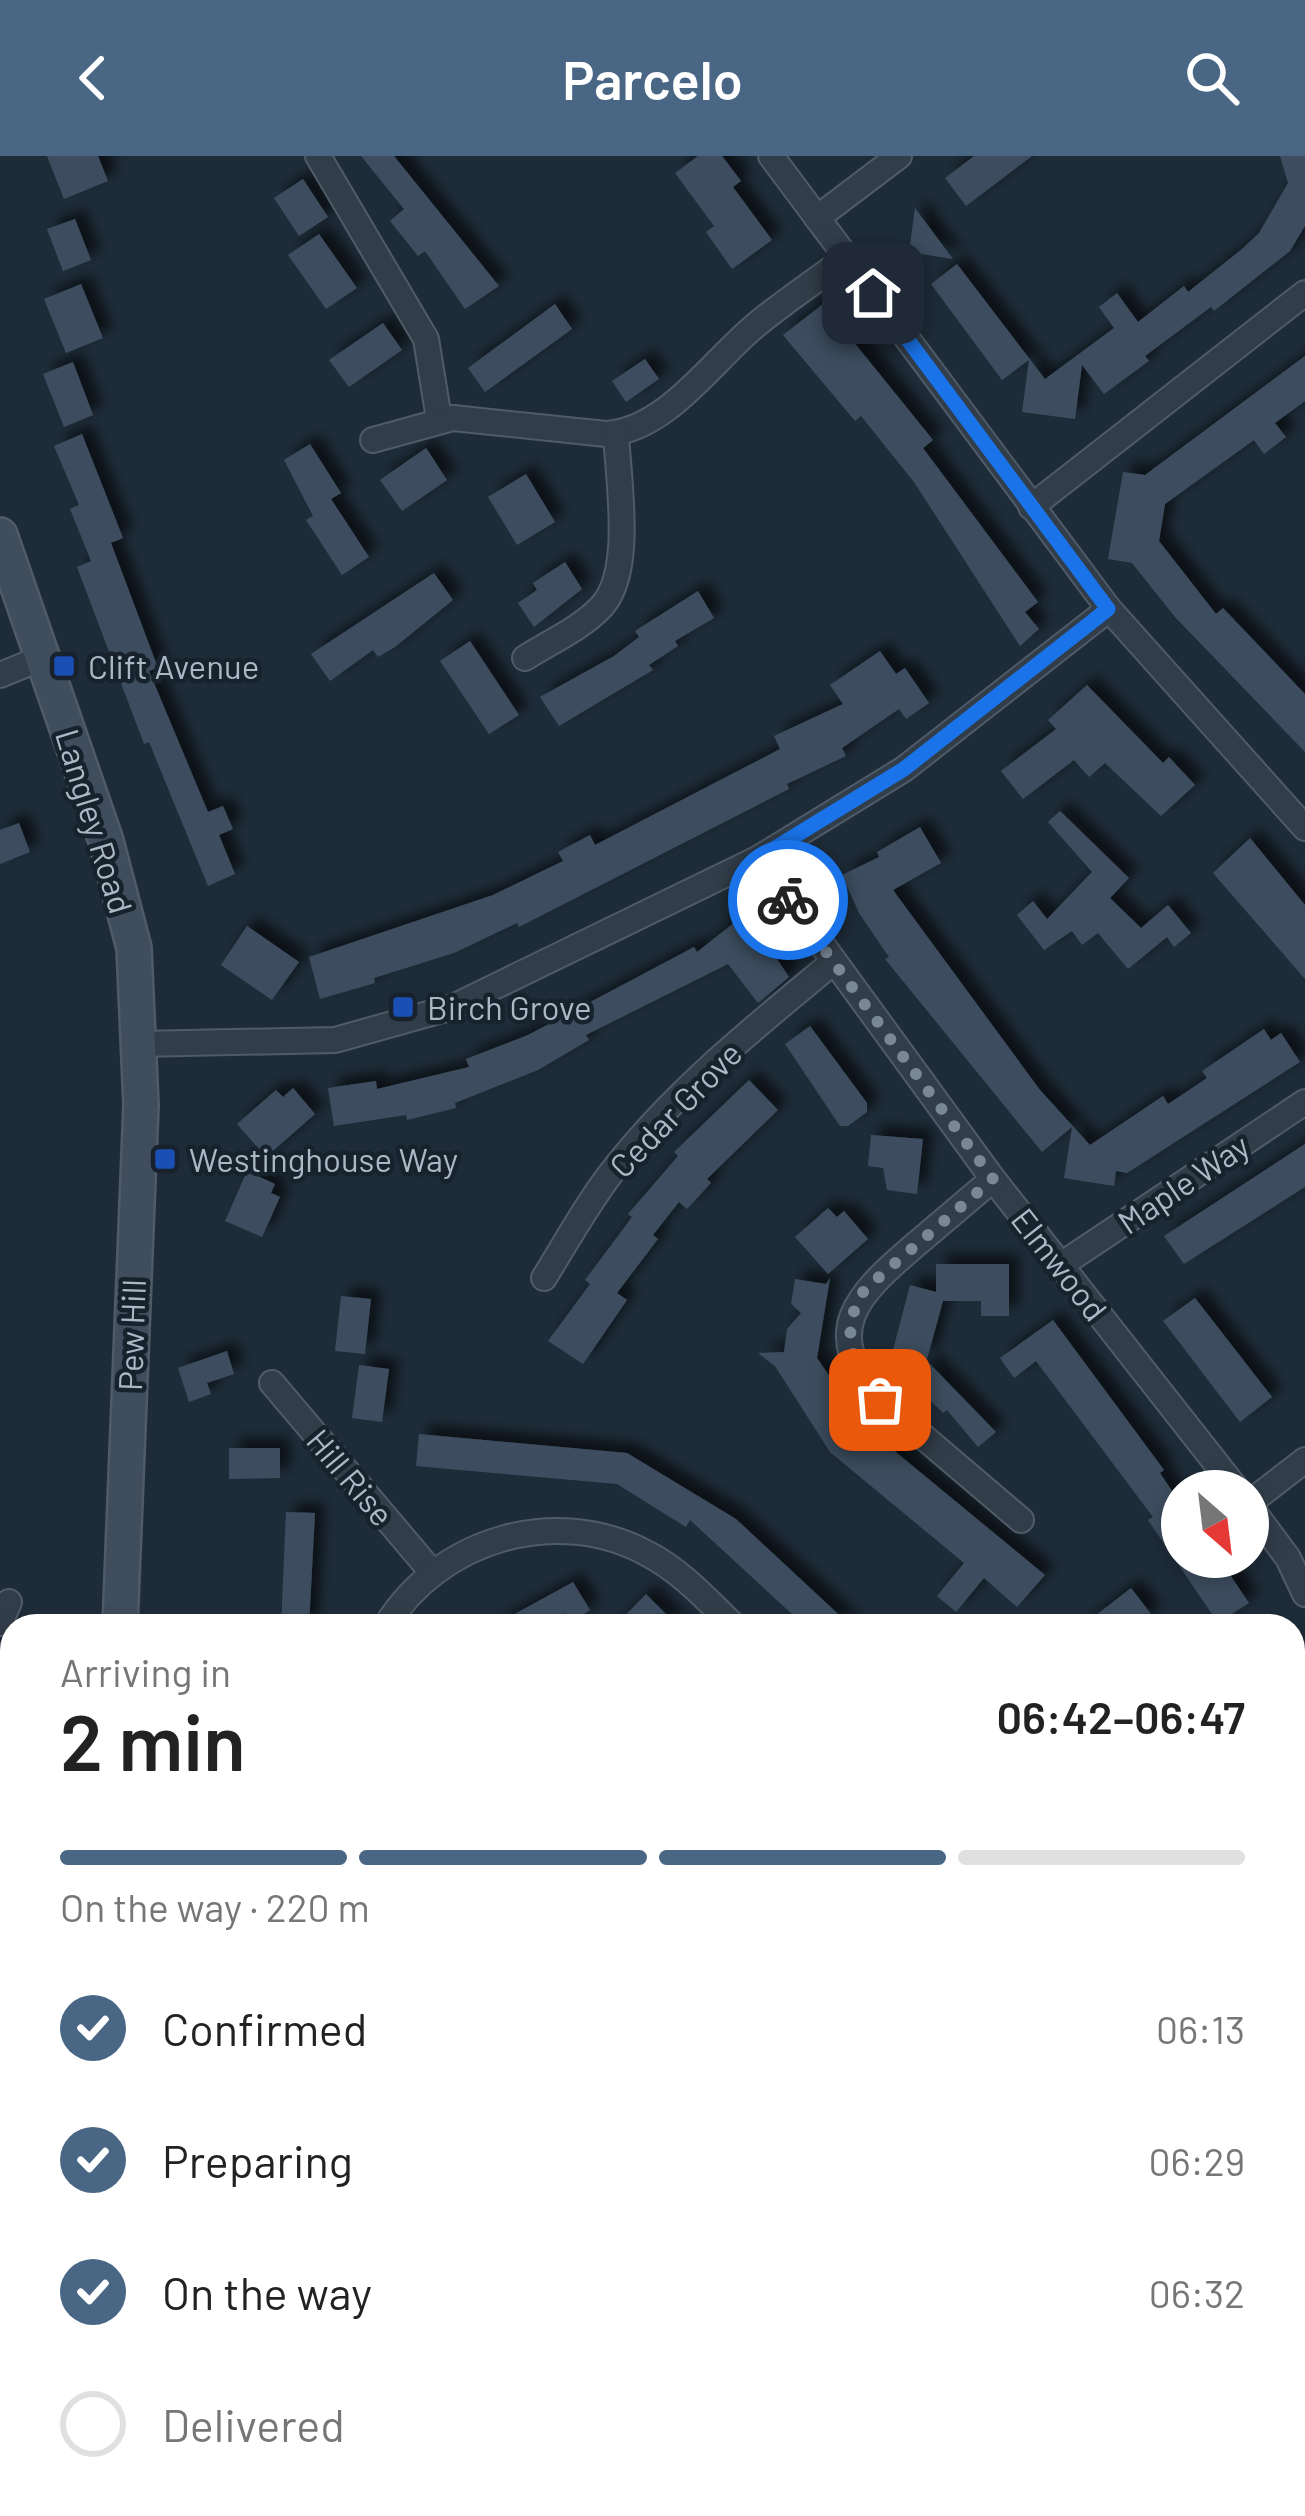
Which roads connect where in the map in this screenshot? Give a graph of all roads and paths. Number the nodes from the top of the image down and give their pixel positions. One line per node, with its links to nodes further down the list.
1 (317, 156): 7 (street)
2 (771, 156): 4 (street)
3 (898, 156): 4 (street)
4 (817, 218): 5 (street)
5 (846, 257): 8 (street); 10 (street)
6 (1305, 293): 10 (street)
7 (440, 419): 8 (street); 9 (street)
8 (616, 433): 14 (street)
9 (374, 440)
10 (1031, 507): 12 (street)
11 (0, 535): 13 (main road, Langley Road)
12 (1108, 609): 16 (street); 17 (street)
13 (42, 658): 15 (street); 19 (main road, Langley Road)
14 (525, 658)
15 (0, 675)
16 (1305, 828)
17 (759, 858): 18 (street, Elmwood); 19 (street)
18 (832, 962): 21 (street, Elmwood); 23 (street, Cedar Grove)
19 (140, 1044): 30 (main road, Pew Hill)
20 (1305, 1102): 22 (street, Maple Way)
21 (993, 1179): 22 (street, Elmwood); 27 (street)
22 (1061, 1264): 26 (street, Elmwood)
23 (544, 1278)
24 (272, 1383): 28 (street, Hill Rise)
25 (1305, 1460): 29 (street)
26 (1222, 1470)
27 (1021, 1520)
28 (431, 1571): 31 (street); 32 (street)
29 (1305, 1594)
30 (120, 1614)
31 (396, 1614)
32 (720, 1614)

